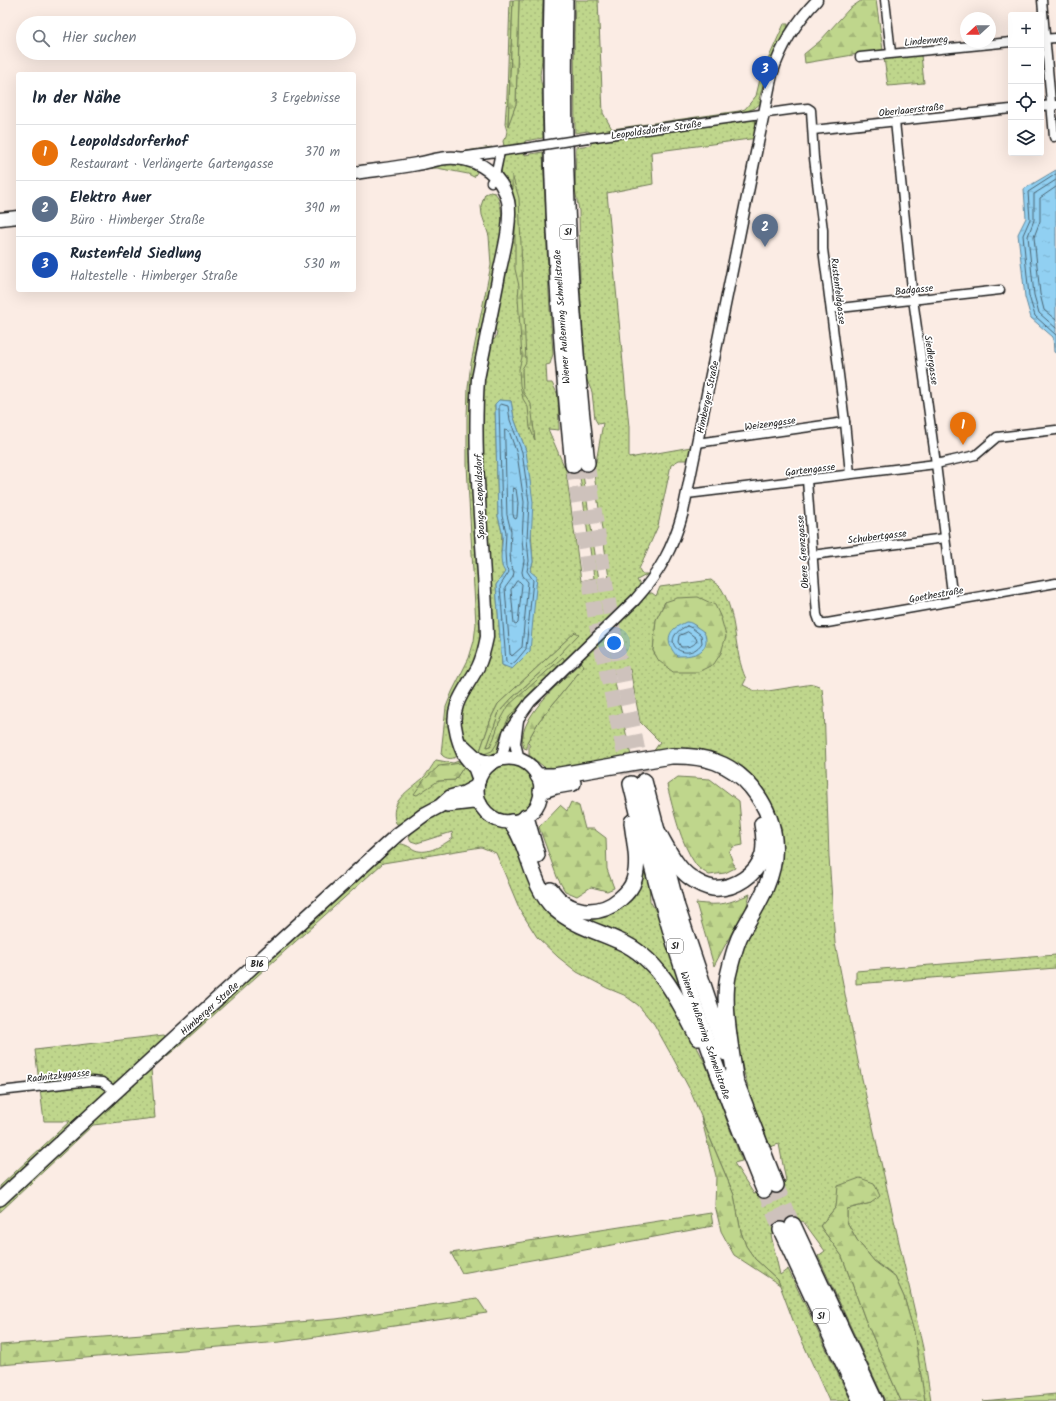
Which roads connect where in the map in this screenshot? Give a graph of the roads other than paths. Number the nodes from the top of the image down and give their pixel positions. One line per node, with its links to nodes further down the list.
1 (552, 0): 2 (highway, Wiener Außenring Schnellstraße / S1)
2 (566, 0)
3 (817, 0): 17 (street, Himberger Straße)
4 (886, 0): 11 (street)
5 (1042, 0): 6 (street)
6 (1042, 12)
7 (1056, 38): 8 (street)
8 (1044, 39)
9 (1008, 42): 11 (street, Lindenweg)
10 (1044, 45): 13 (street)
11 (891, 53): 12 (street, Lindenweg)
12 (860, 57)
13 (1054, 105): 14 (street); 20 (street)
14 (1044, 106)
15 (1008, 109): 18 (street, Oberlaaerstraße)
16 (811, 110): 17 (street, Leopoldsdorfer Straße); 19 (street, Rustenfeldgasse)
17 (764, 114): 21 (street, Leopoldsdorfer Straße, bridge); 34 (street, Himberger Straße)
18 (895, 121): 19 (street, Oberlaaerstraße); 30 (street, Siedlergasse)
19 (813, 130): 31 (street, Rustenfeldgasse)
20 (1054, 137)
21 (500, 152): 22 (street, Leopoldsdorfer Straße); 24 (street, Leopoldsdorfer Straße); 26 (street)
22 (455, 158): 23 (main road, Leopoldsdorfer Straße); 24 (main road, Leopoldsdorfer Straße)
23 (418, 164): 24 (main road, Leopoldsdorfer Straße); 25 (main road, Leopoldsdorfer Straße)
24 (473, 165): 26 (main road, Spange Leopoldsdorf)
25 (356, 173)
26 (493, 179): 45 (main road, Spange Leopoldsdorf)
27 (16, 217): 28 (main road)
28 (0, 219)
29 (1000, 290): 30 (street, Badgasse)
30 (913, 299): 31 (street, Badgasse); 35 (street, Siedlergasse)
31 (831, 309): 32 (street, Rustenfeldgasse)
32 (845, 422): 34 (street, Weizengasse); 36 (street, Rustenfeldgasse)
33 (1056, 430): 35 (street, Gartengasse)
34 (697, 444): 38 (street, Himberger Straße)
35 (936, 464): 36 (street, Gartengasse); 39 (street, Siedlergasse)
36 (850, 474): 37 (street, Gartengasse)
37 (807, 480): 38 (street, Gartengasse); 40 (street, Obere Grenzgasse)
38 (687, 494): 44 (street, Himberger Straße)
39 (945, 538): 40 (street, Schubertgasse); 42 (street, Siedlergasse)
40 (812, 555): 43 (street, Obere Grenzgasse)
41 (1056, 583): 42 (street, Goethestraße)
42 (953, 601): 43 (street, Goethestraße)
43 (820, 623)
44 (518, 720): 46 (street, Himberger Straße); 47 (street, Himberger Straße)
45 (460, 742): 47 (main road); 49 (main road, Spange Leopoldsdorf)
46 (519, 760): 47 (main road); 48 (main road)
47 (496, 761): 49 (main road)
48 (538, 776): 51 (main road); 57 (highway)
49 (478, 783): 52 (main road); 53 (main road, Himberger Straße / B16)
50 (636, 787): 54 (highway); 56 (highway, Wiener Außenring Schnellstraße / S1); 57 (highway, Wiener Außenring Schnellstraße / S1)
51 (541, 791): 54 (main road); 56 (highway)
52 (480, 804): 53 (main road, Himberger Straße / B16); 55 (main road)
53 (440, 806): 59 (main road, Himberger Straße / B16)
54 (526, 817): 55 (main road)
55 (511, 822): 57 (highway)
56 (656, 829): 57 (highway, Wiener Außenring Schnellstraße / S1)
57 (731, 1089): 60 (highway, Wiener Außenring Schnellstraße / S1)
58 (0, 1091): 59 (street, Radnitzkygasse)
59 (115, 1092): 61 (main road, Himberger Straße / B16)
60 (770, 1188)
61 (0, 1199)
62 (861, 1401): 63 (highway, S1)
63 (875, 1401)

